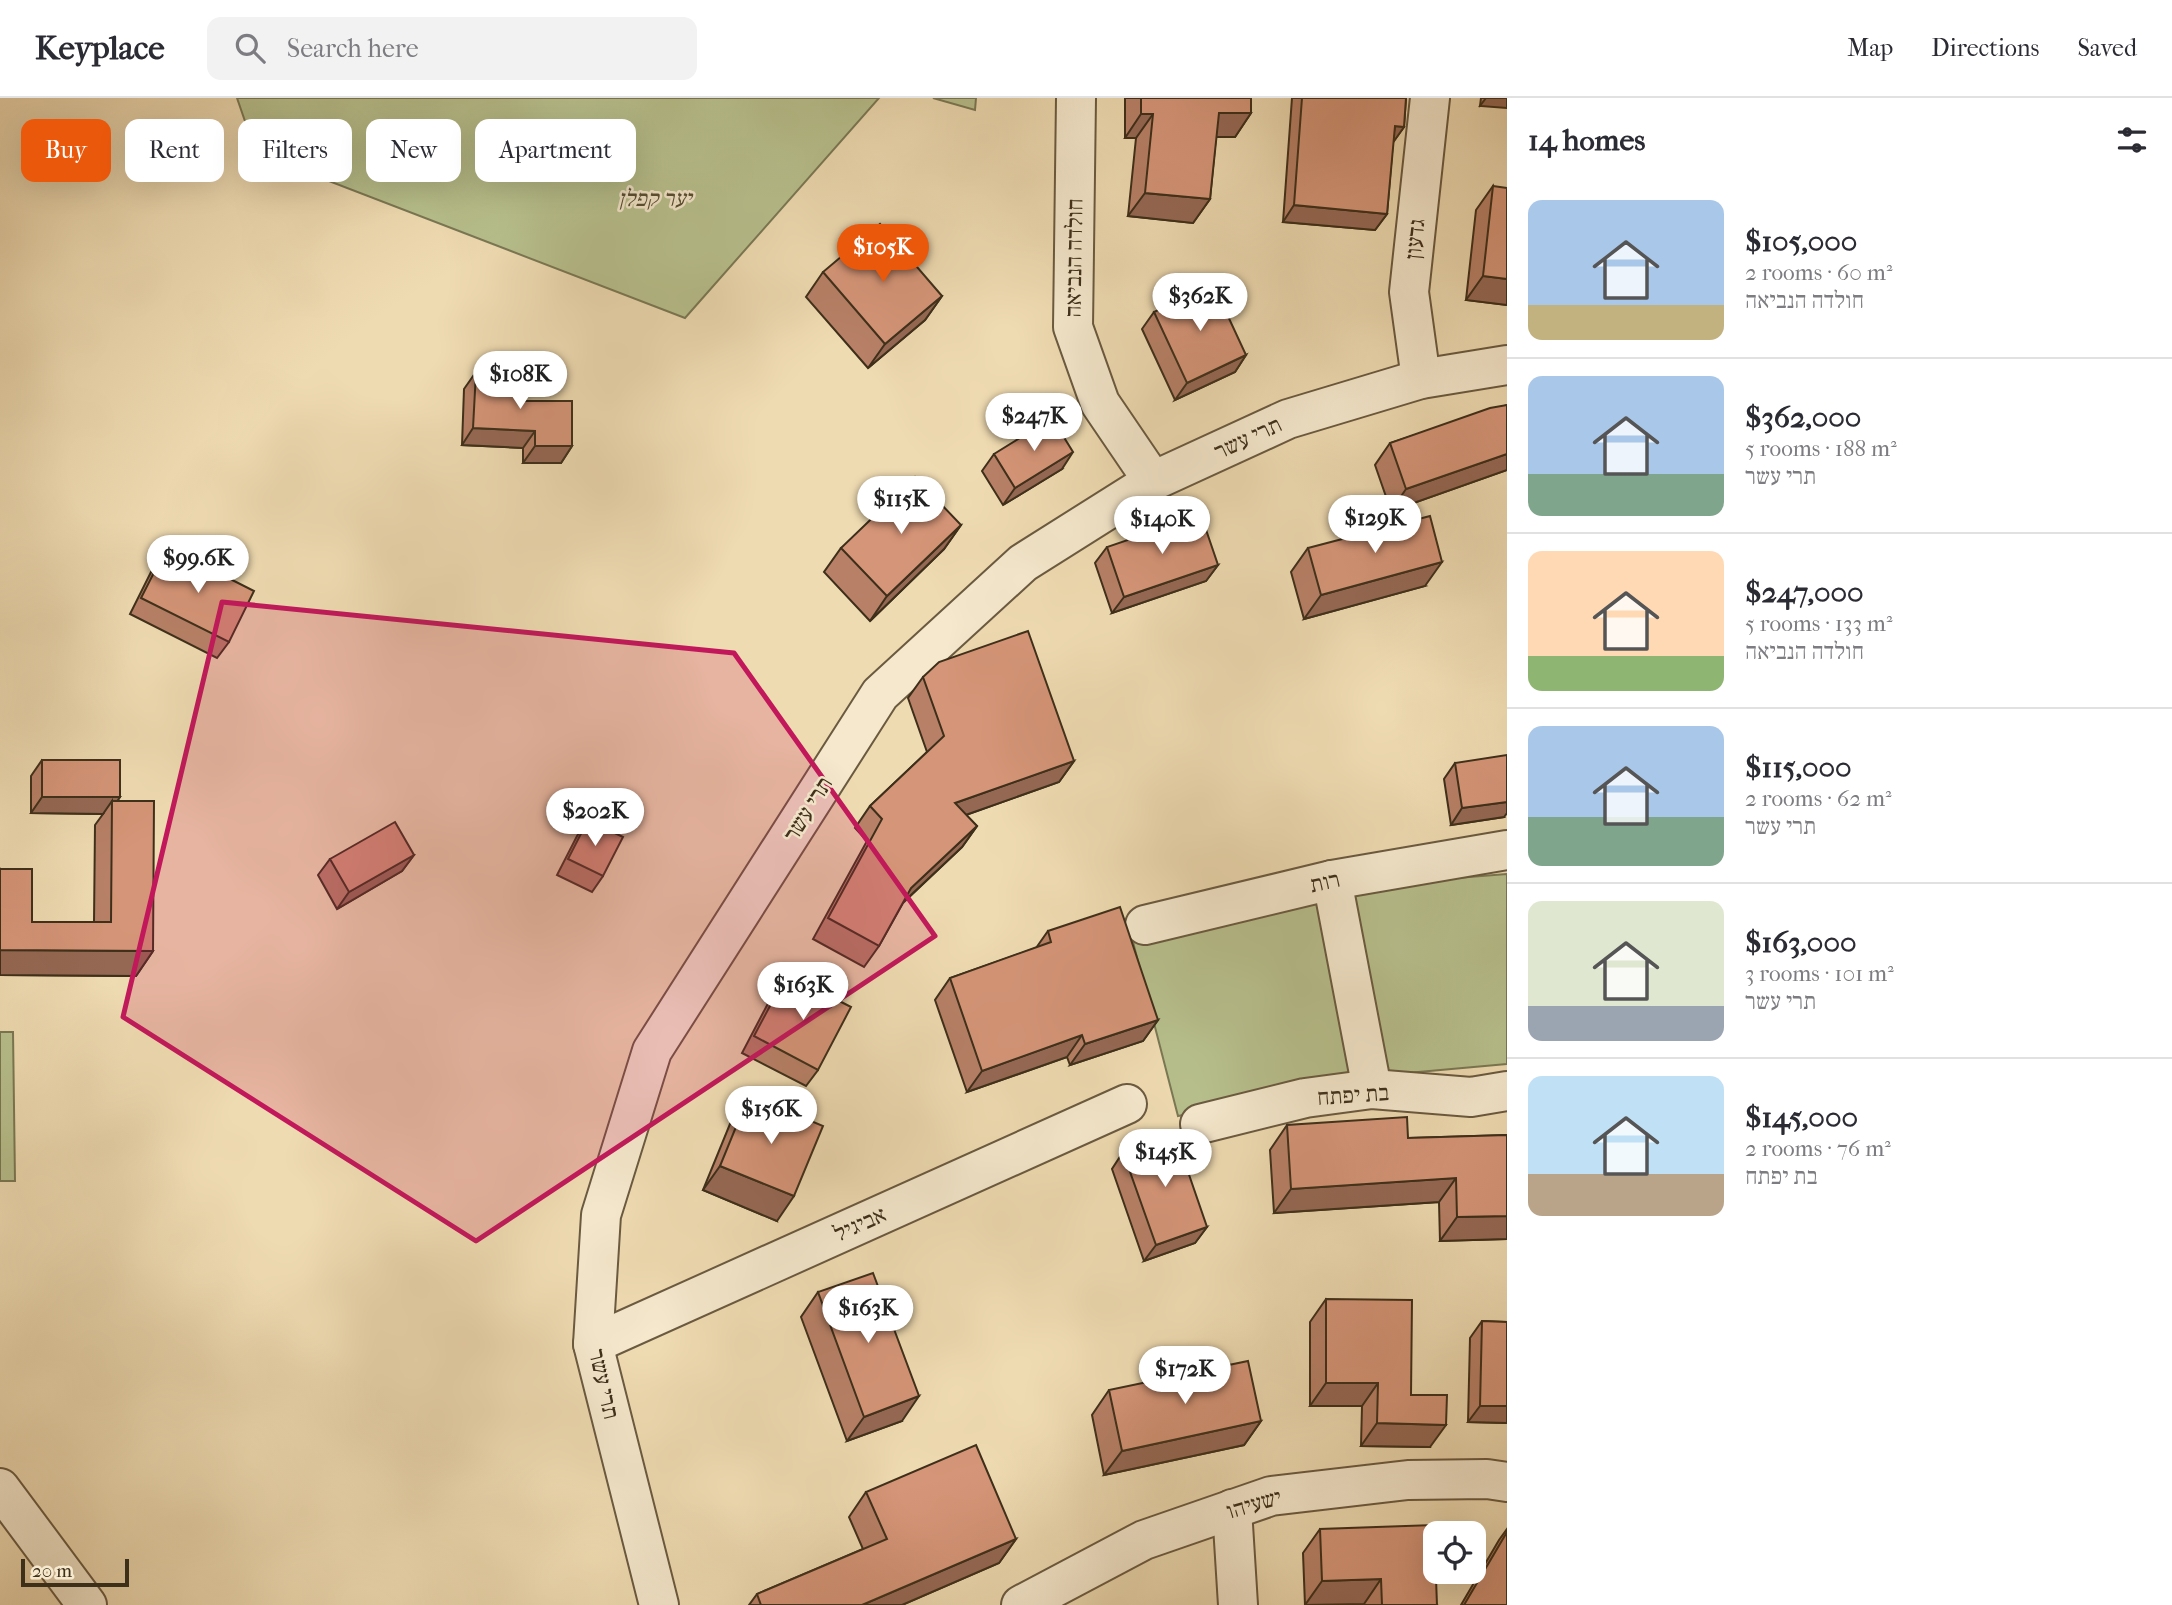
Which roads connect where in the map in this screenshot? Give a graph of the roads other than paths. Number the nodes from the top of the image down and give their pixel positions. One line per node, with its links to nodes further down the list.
1 (1076, 98): 5 (street, חולדה הנביאה)
2 (1430, 98): 4 (street, גדעון)
3 (1507, 365): 4 (street, תרי עשר)
4 (1421, 379): 5 (street, תרי עשר)
5 (1153, 481): 13 (street, תרי עשר)
6 (1507, 850): 7 (street, רות)
7 (1332, 880): 8 (street, רות); 9 (street)
8 (1145, 925)
9 (1372, 1089): 10 (street, בת יפתח); 12 (street, בת יפתח)
10 (1507, 1091)
11 (1127, 1104): 13 (street, אביגיל)
12 (1200, 1124)
13 (593, 1344): 18 (street, תרי עשר)
14 (1507, 1482): 16 (street, ישעיהו)
15 (0, 1488): 17 (street)
16 (1232, 1509): 19 (street, ישעיהו); 20 (street)
17 (87, 1605)
18 (659, 1605)
19 (1021, 1605)
20 (1238, 1605)

